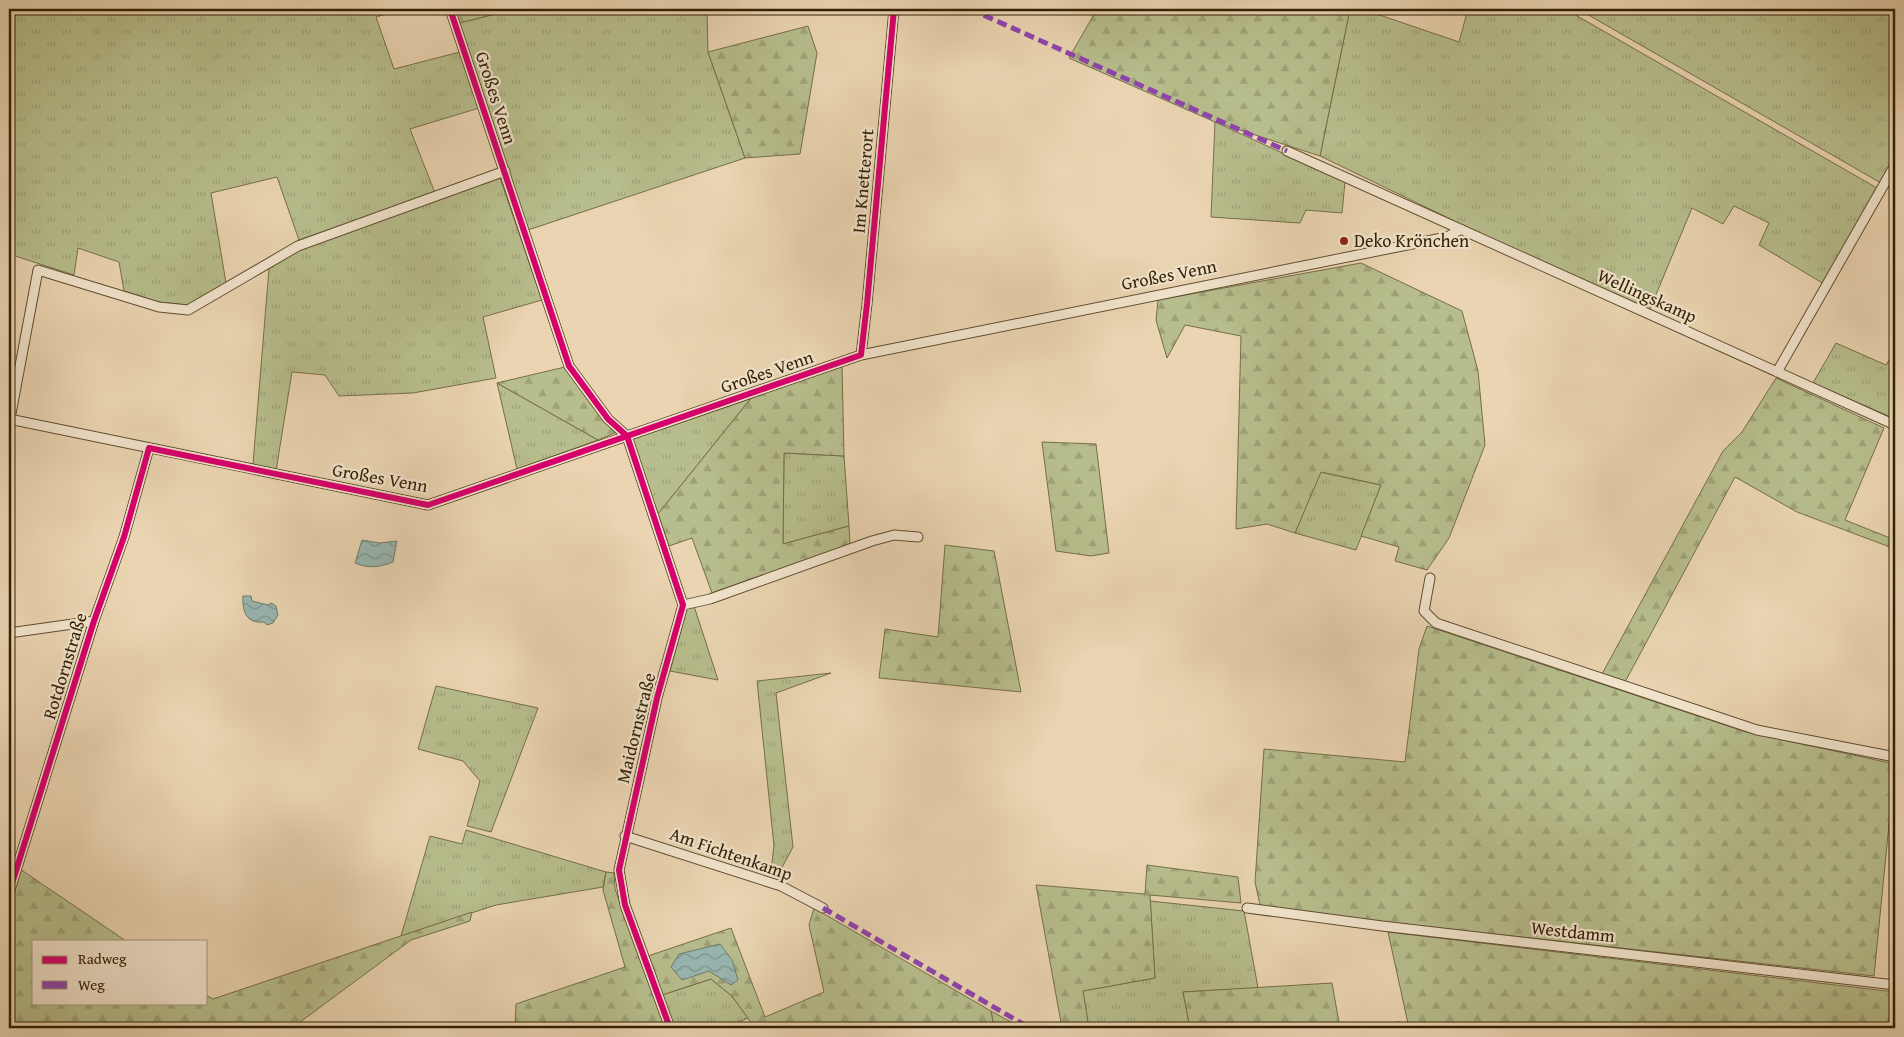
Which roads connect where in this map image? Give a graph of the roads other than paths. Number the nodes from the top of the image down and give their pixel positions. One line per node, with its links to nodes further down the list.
1 (450, 9): 5 (street, Großes Venn)
2 (894, 9): 7 (street, Im Knetterort)
3 (1287, 151): 6 (street, Wellingskamp)
4 (1895, 165): 8 (street)
5 (505, 171): 9 (street, Großes Venn); 11 (street, Großes Venn)
6 (1461, 229): 7 (street, Großes Venn); 8 (street, Wellingskamp)
7 (861, 355): 11 (street, Großes Venn)
8 (1777, 372): 10 (street, Wellingskamp)
9 (9, 419): 12 (street, Großes Venn)
10 (1895, 425)
11 (626, 436): 12 (street, Großes Venn); 15 (street)
12 (149, 448): 16 (street, Rotdornstraße)
13 (918, 537): 15 (street)
14 (1430, 578): 18 (street)
15 (683, 605): 19 (street, Maidornstraße)
16 (94, 622): 17 (street); 20 (street, Rotdornstraße)
17 (9, 633)
18 (1895, 757)
19 (625, 836): 21 (street, Am Fichtenkamp); 24 (street, Maidornstraße)
20 (9, 893)
21 (823, 908)
22 (1247, 908): 23 (street, Westdamm)
23 (1895, 985)
24 (670, 1028)

